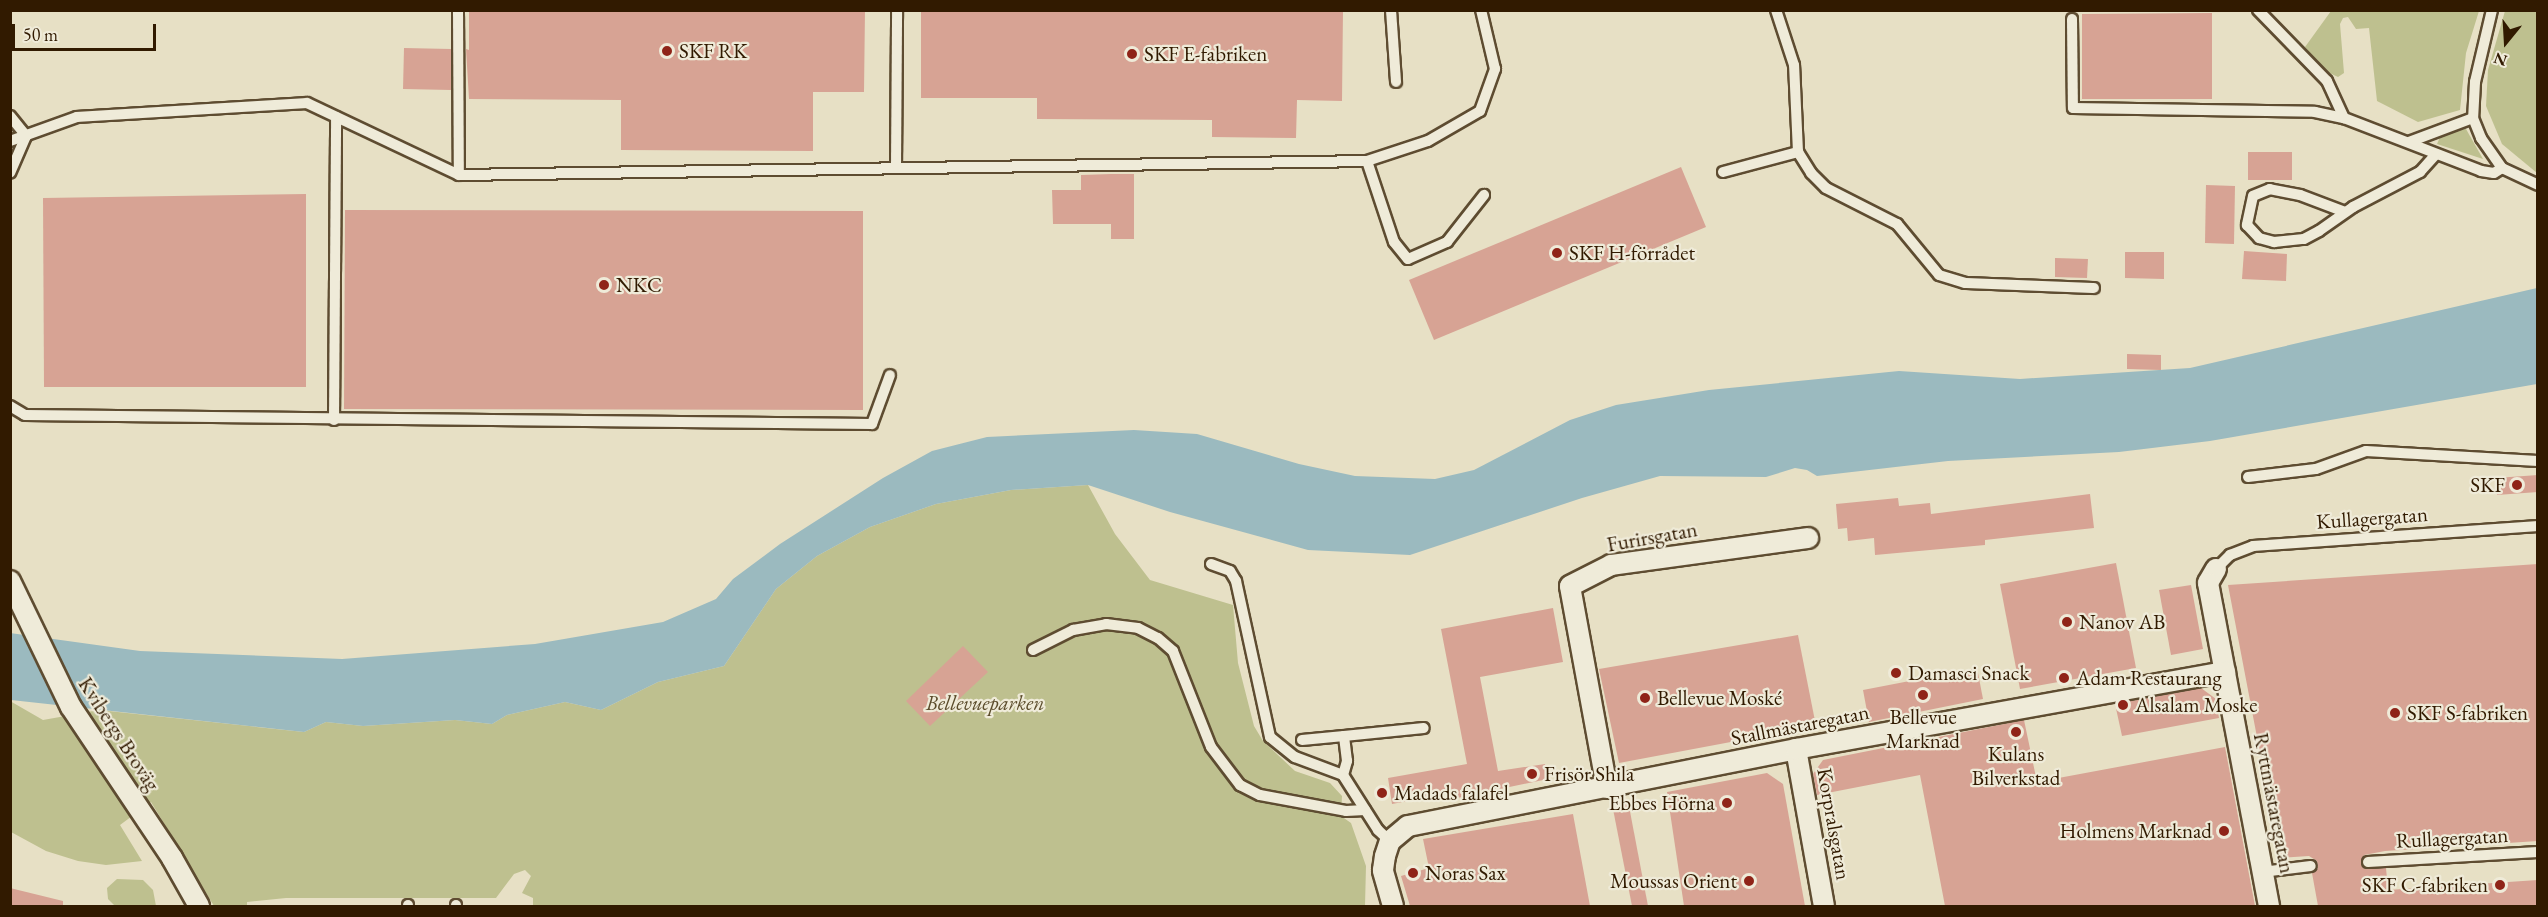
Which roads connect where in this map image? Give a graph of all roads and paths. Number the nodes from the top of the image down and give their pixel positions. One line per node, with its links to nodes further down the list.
1 (458, 10): 24 (lane)
2 (897, 10): 20 (lane)
3 (1391, 10): 9 (lane)
4 (1481, 10): 19 (lane)
5 (1776, 10): 17 (lane)
6 (2258, 10): 12 (lane)
7 (2492, 10): 13 (lane)
8 (2072, 19): 12 (lane)
9 (1396, 82)
10 (10, 117): 14 (lane)
11 (336, 117): 14 (lane); 24 (lane); 31 (lane)
12 (2344, 118): 16 (lane)
13 (2474, 118): 16 (lane); 21 (lane)
14 (26, 136): 15 (lane); 23 (lane)
15 (10, 141)
16 (2409, 142): 18 (lane)
17 (1798, 152): 22 (lane); 28 (lane)
18 (2436, 154): 21 (lane); 27 (lane)
19 (1367, 161): 20 (lane); 26 (lane)
20 (896, 166): 24 (lane)
21 (2502, 168): 25 (lane)
22 (1723, 172)
23 (10, 173)
24 (459, 175)
25 (2538, 185)
26 (1484, 195)
27 (2345, 212): 27 (lane)
28 (2094, 288)
29 (890, 375): 31 (lane)
30 (10, 406): 31 (lane)
31 (334, 420)
32 (2538, 461): 33 (lane)
33 (2248, 477)
34 (2538, 526): 37 (lane, Kullagergatan)
35 (1808, 538): 46 (street, Furirsgatan)
36 (1211, 564): 45 (lane)
37 (2216, 569): 40 (street, Ryttmästaregatan)
38 (10, 581): 53 (street, Kvibergs Broväg)
39 (1033, 650): 47 (lane)
40 (2225, 672): 44 (street, Stallmästaregatan); 52 (street, Ryttmästaregatan)
41 (1424, 728): 42 (lane)
42 (1344, 736): 43 (lane); 45 (lane)
43 (1302, 740)
44 (1796, 749): 46 (street, Stallmästaregatan); 55 (street, Korpralsgatan)
45 (1343, 775): 47 (lane)
46 (1607, 788): 48 (street, Stallmästaregatan)
47 (1365, 810): 48 (lane)
48 (1390, 841): 54 (street)
49 (2538, 852): 50 (lane, Rullagergatan)
50 (2368, 862)
51 (2311, 866): 52 (lane)
52 (2262, 872): 56 (street, Ryttmästaregatan)
53 (199, 906)
54 (1394, 906)
55 (1824, 906)
56 (2269, 906)

